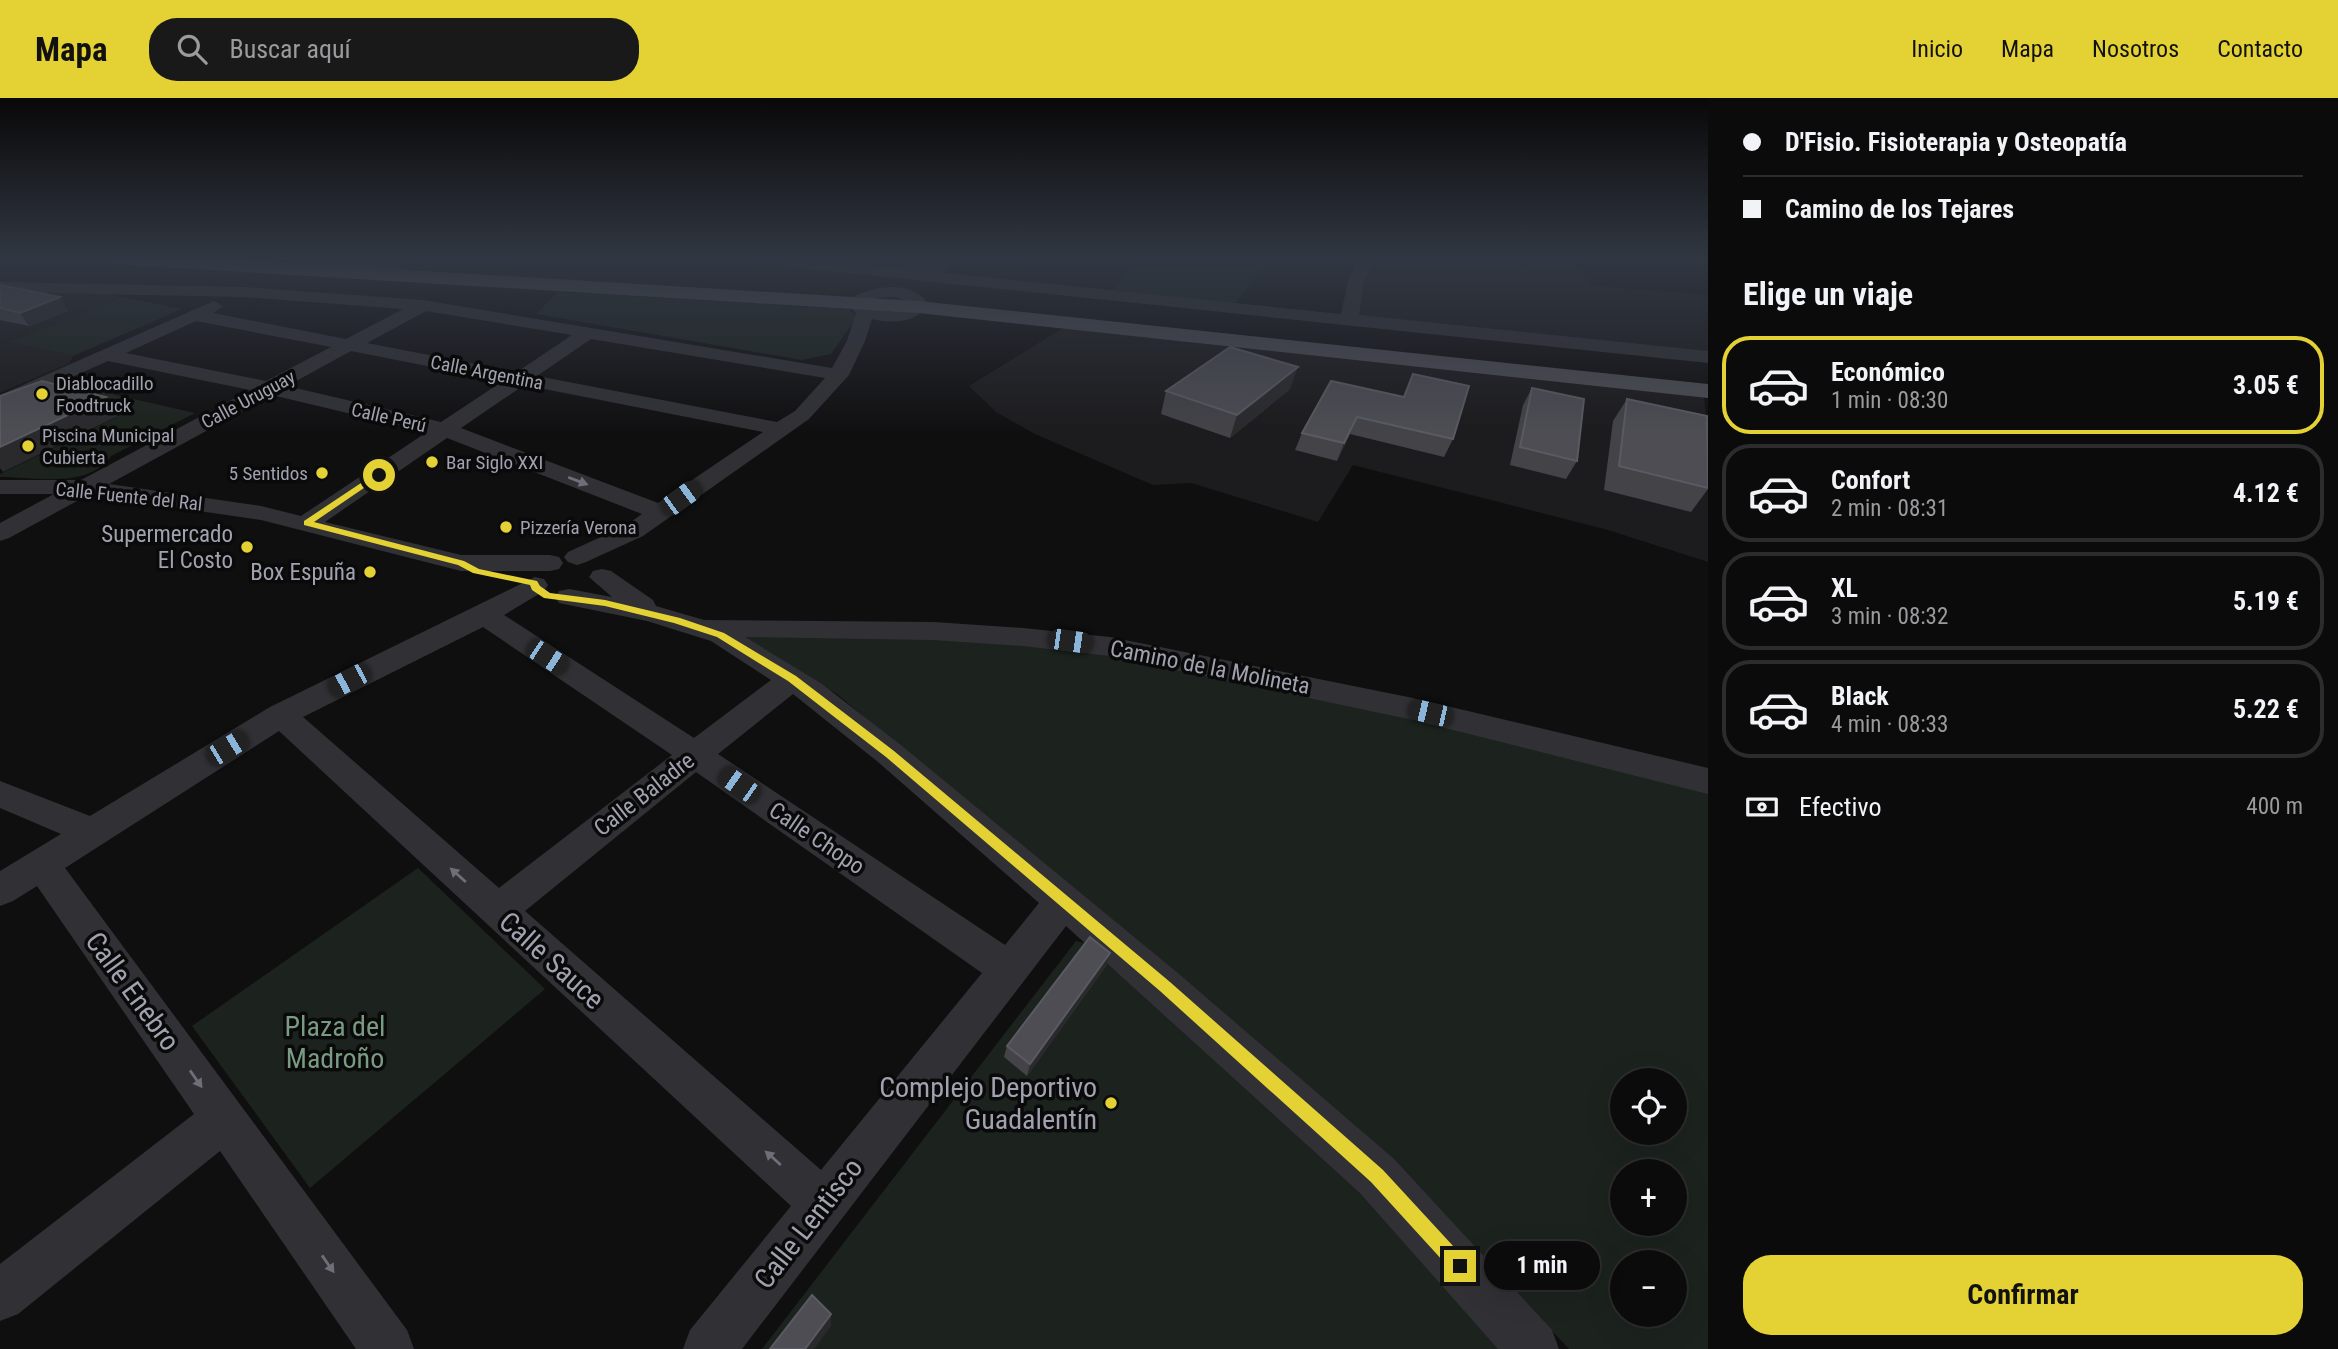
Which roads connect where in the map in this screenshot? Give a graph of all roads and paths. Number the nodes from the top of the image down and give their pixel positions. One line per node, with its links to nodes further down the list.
1 (192, 316): 14 (street)
2 (202, 316): 13 (street, Calle Argentina)
3 (402, 316): 13 (street, Calle Uruguay)
4 (493, 316): 11 (street)
5 (863, 316): 12 (street)
6 (894, 316): 12 (street)
7 (1073, 316): 19 (main road)
8 (1276, 316): 10 (street)
9 (1350, 316): 10 (street)
10 (1349, 320): 15 (street)
11 (589, 332): 16 (street); 17 (street)
12 (860, 335): 16 (street)
13 (349, 345): 17 (street, Calle Argentina); 18 (street, Calle Uruguay)
14 (107, 355): 18 (street, Calle Perú); 20 (street)
15 (1708, 357)
16 (839, 375): 21 (street)
17 (519, 379): 21 (street, Calle Argentina); 22 (street)
18 (269, 388): 22 (street, Calle Perú); 24 (street, Calle Uruguay)
19 (1708, 391)
20 (0, 403)
21 (779, 429): 25 (street)
22 (446, 430): 25 (street, Calle Perú, one-way to 25); 26 (street)
23 (0, 486): 24 (street, Calle Fuente del Ral)
24 (82, 487): 26 (street, Calle Fuente del Ral); 28 (street, Calle Uruguay)
25 (661, 513): 27 (street)
26 (307, 523): 30 (street, Calle Fuente del Ral)
27 (634, 531): 29 (street); 31 (street)
28 (0, 533)
29 (577, 557): 31 (street); 33 (street)
30 (461, 563): 32 (street, Calle Fuente del Ral); 33 (street, Calle Fuente del Ral)
31 (603, 575): 33 (street); 35 (street)
32 (494, 576): 33 (street, Calle Fuente del Ral); 34 (street)
33 (549, 585): 34 (street); 35 (street)
34 (488, 613): 38 (street); 39 (street, Calle Chopo)
35 (652, 613): 36 (street)
36 (701, 628): 37 (street); 40 (street, Camino de la Molineta)
37 (792, 678): 39 (street, Calle Baladre); 45 (street)
38 (281, 715): 42 (street); 46 (street, Calle Sauce, one-way to 38)
39 (694, 754): 46 (street, Calle Baladre); 47 (street, Calle Chopo)
40 (1708, 782)
41 (0, 794): 42 (street)
42 (92, 832): 43 (street)
43 (42, 864): 44 (street); 48 (street, Calle Enebro, one-way to 48)
44 (0, 890)
45 (1064, 900): 47 (street, Calle Lentisco); 53 (street)
46 (497, 911): 49 (street, Calle Sauce, one-way to 46)
47 (1009, 970): 49 (street, Calle Lentisco)
48 (224, 1119): 50 (street); 51 (street, Calle Enebro, one-way to 51)
49 (824, 1203): 52 (street, Calle Lentisco)
50 (0, 1296)
51 (388, 1349)
52 (709, 1349)
53 (1533, 1349)

